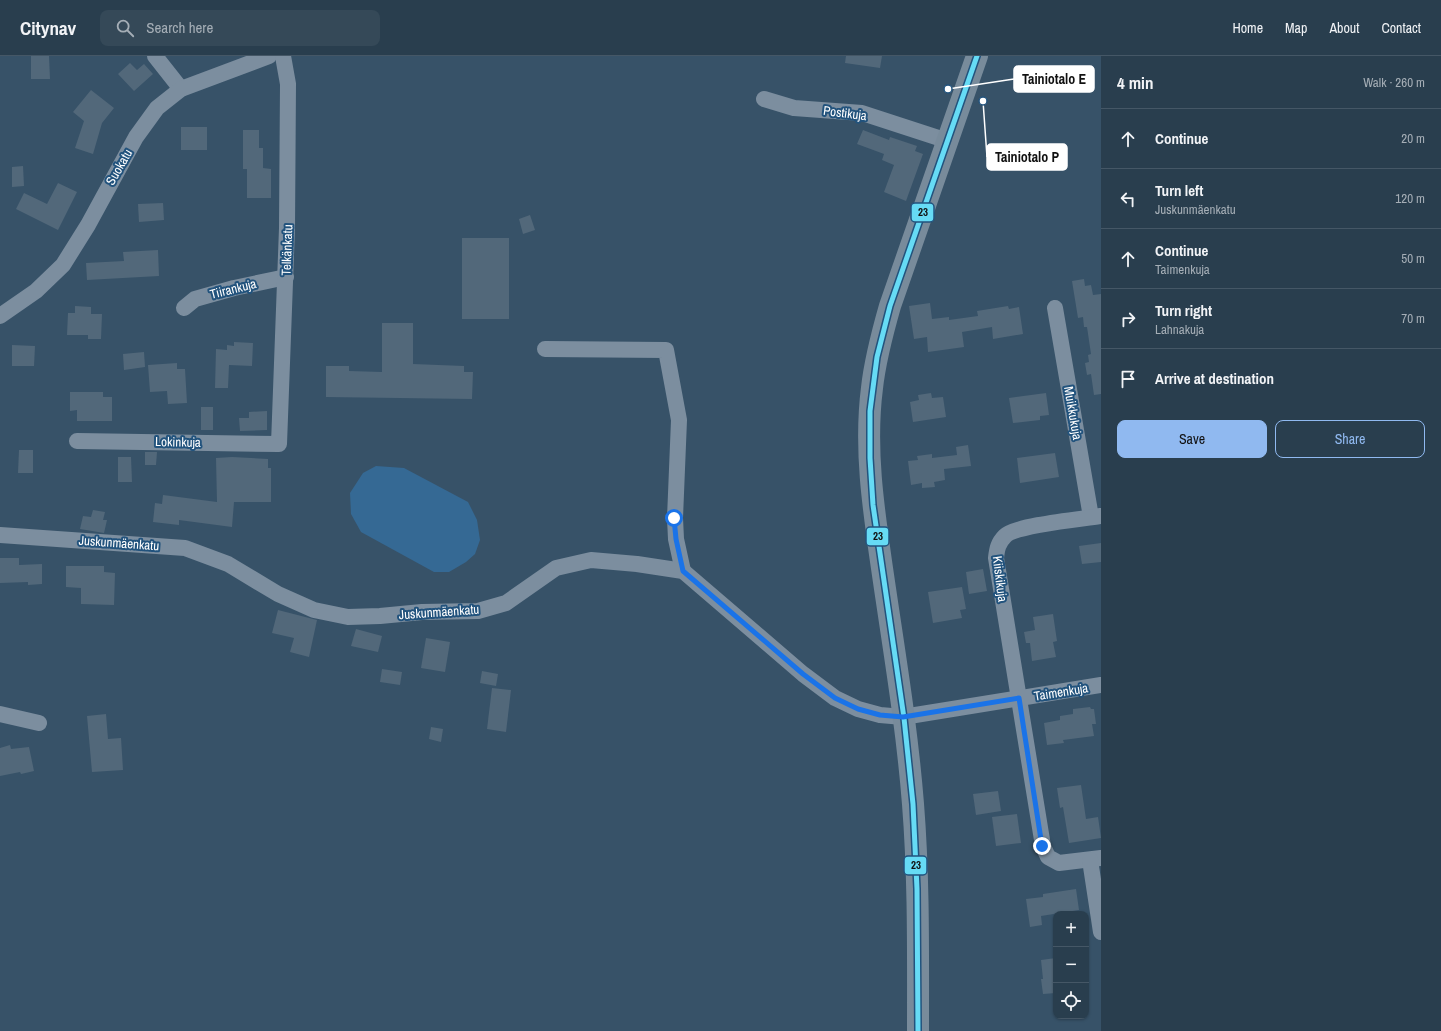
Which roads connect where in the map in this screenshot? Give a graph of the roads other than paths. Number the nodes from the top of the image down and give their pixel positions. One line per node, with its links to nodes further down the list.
1 (155, 56): 5 (street)
2 (269, 56): 5 (street, Suokatu)
3 (283, 56): 8 (street, Telkänkatu)
4 (977, 56): 7 (street)
5 (181, 88): 11 (street, Suokatu)
6 (764, 99): 7 (street, Postikuja)
7 (948, 141): 21 (street)
8 (286, 277): 9 (street, Tiirankuja); 14 (street, Telkänkatu)
9 (184, 308)
10 (1056, 308): 15 (street, Muikkukuja)
11 (0, 316)
12 (545, 349): 17 (street)
13 (77, 441): 14 (street, Lokinkuja)
14 (278, 444)
15 (1096, 516): 19 (street, Kiiskikuja)
16 (0, 535): 17 (street, Juskunmäenkatu)
17 (683, 571): 21 (street)
18 (1101, 685): 19 (street, Taimenkuja)
19 (1019, 698): 21 (street, Taimenkuja); 23 (street, Kiiskikuja)
20 (0, 714): 22 (street)
21 (903, 717): 25 (street)
22 (38, 723)
23 (1096, 859): 24 (street)
24 (1101, 932)
25 (918, 1031)

